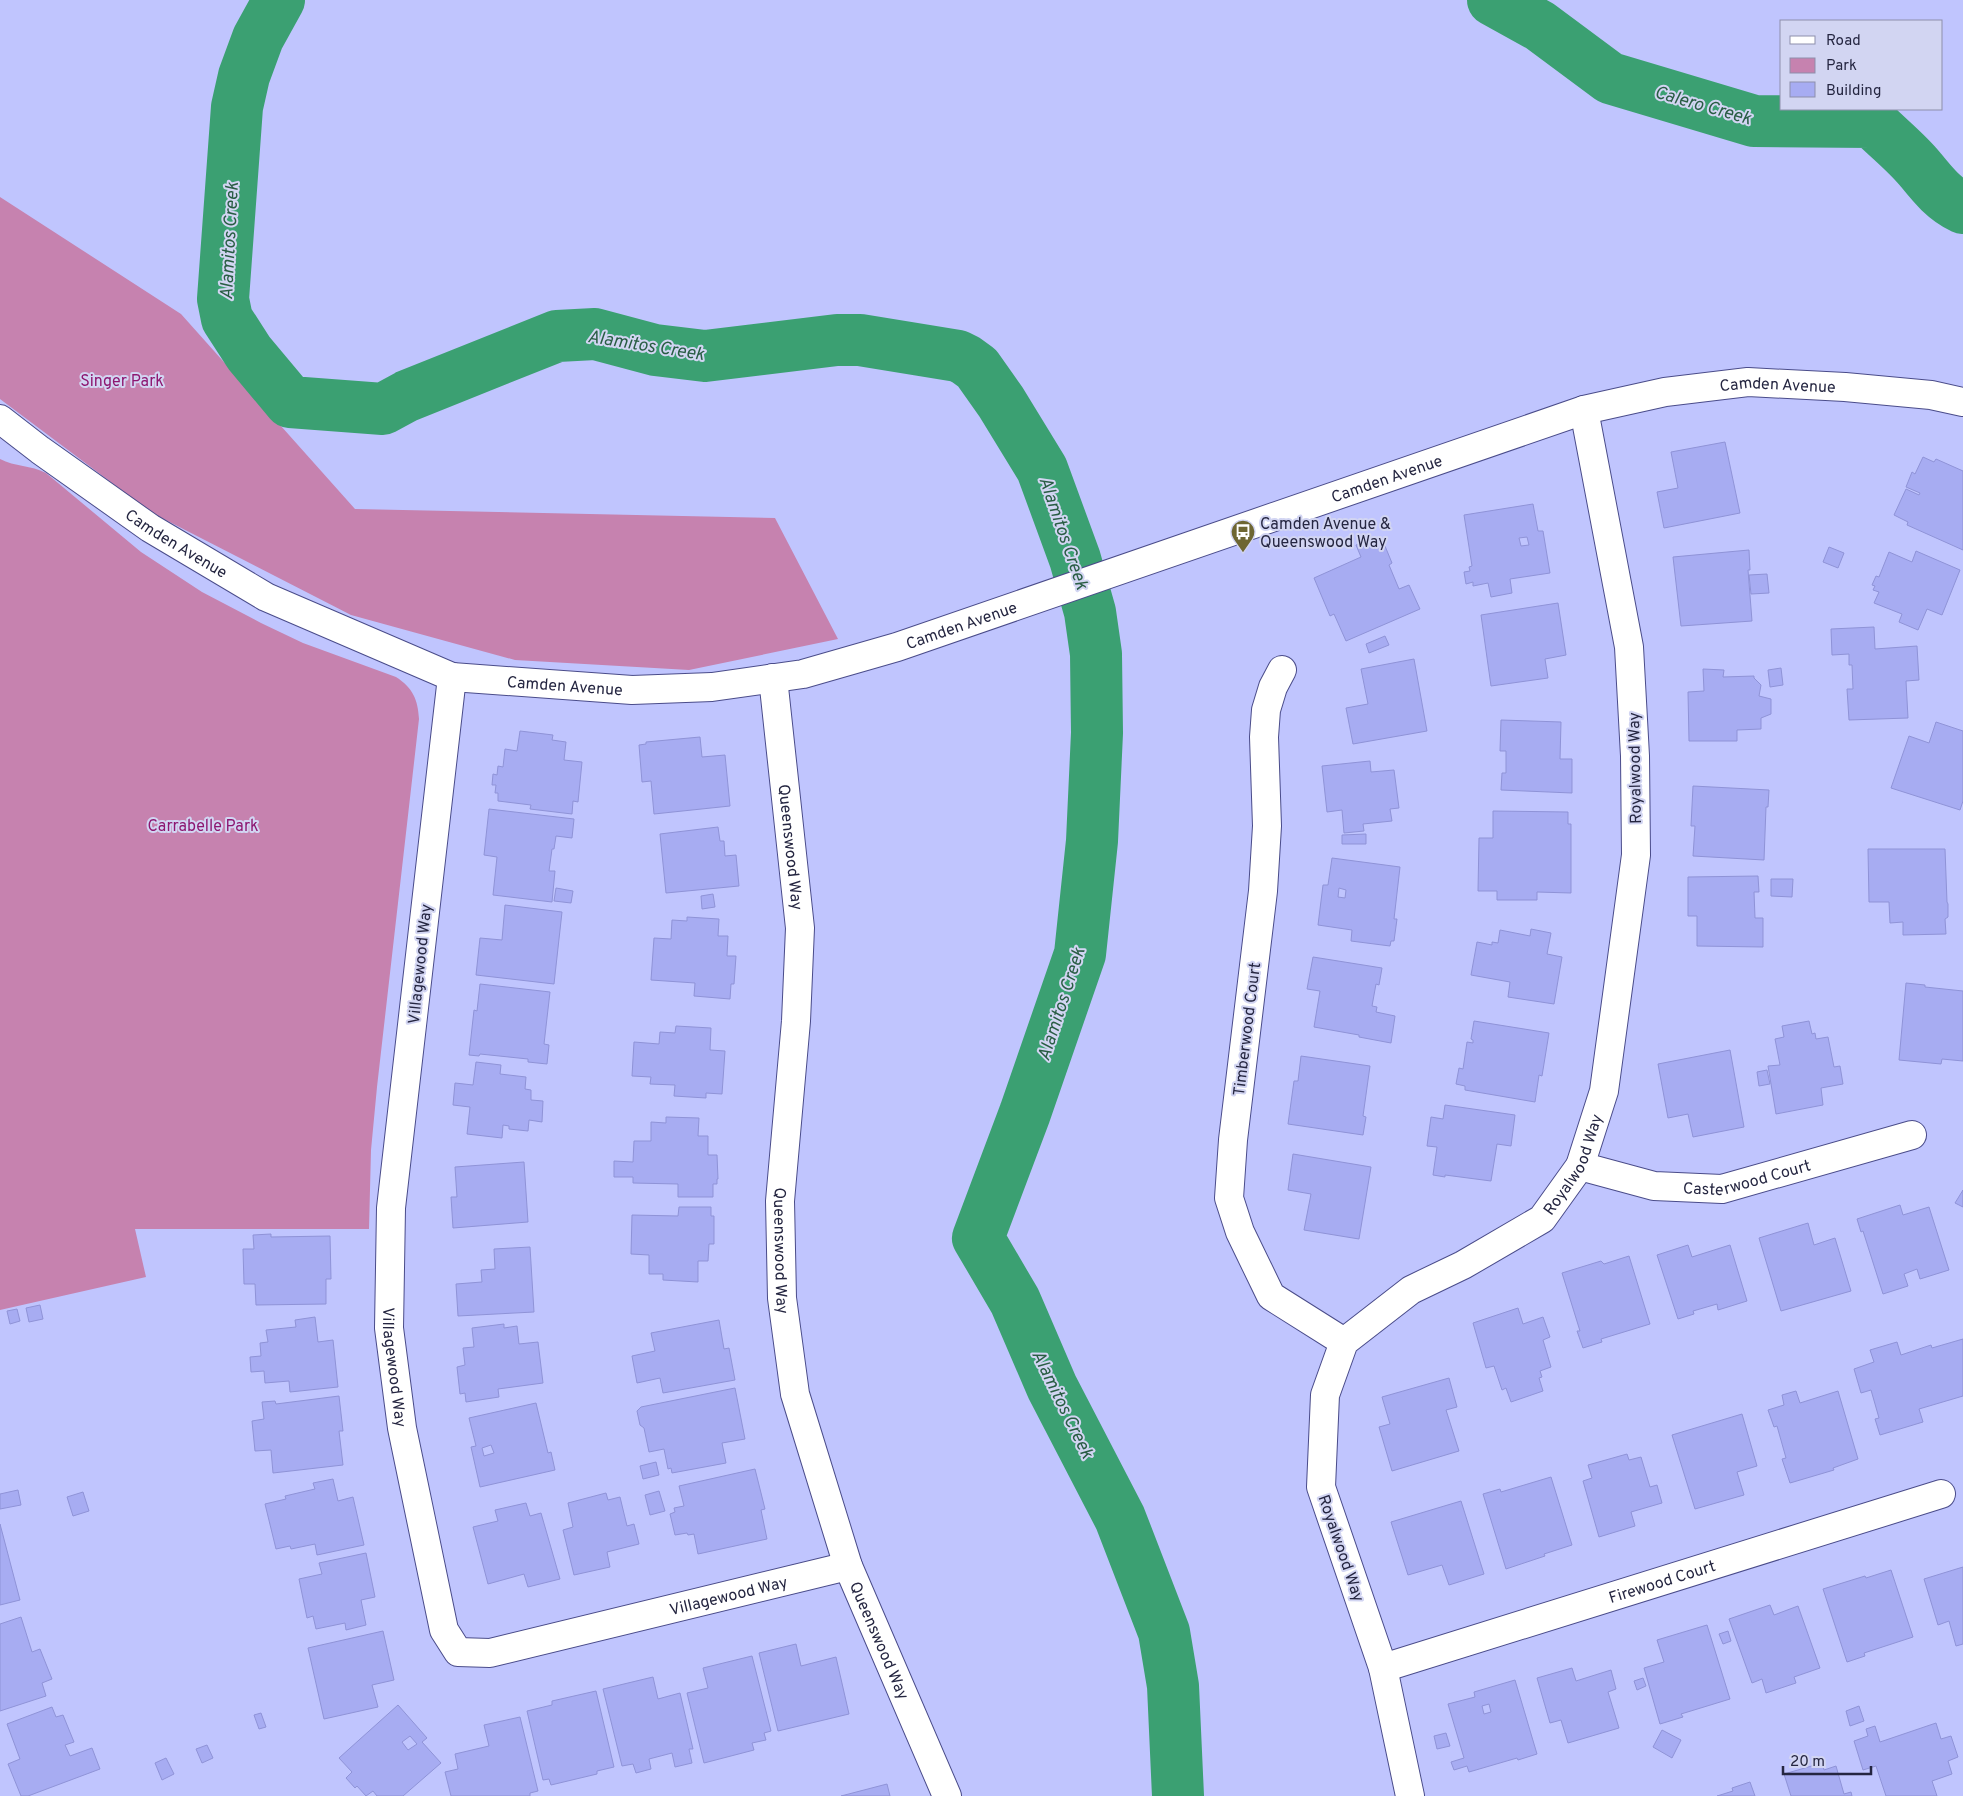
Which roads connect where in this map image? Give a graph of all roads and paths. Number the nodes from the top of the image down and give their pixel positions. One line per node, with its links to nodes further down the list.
1 (1963, 402): 2 (street, Camden Avenue)
2 (1584, 410): 6 (street, Camden Avenue); 8 (street, Royalwood Way)
3 (0, 419): 5 (street, Camden Avenue)
4 (1282, 670): 9 (street, Timberwood Court)
5 (452, 677): 6 (street, Camden Avenue); 11 (street, Villagewood Way)
6 (773, 678): 11 (street, Queenswood Way)
7 (1912, 1135): 8 (street, Casterwood Court)
8 (1580, 1166): 9 (street, Royalwood Way)
9 (1344, 1342): 12 (street, Royalwood Way)
10 (1941, 1494): 12 (street, Firewood Court)
11 (848, 1566): 13 (street, Queenswood Way)
12 (1383, 1668): 14 (street, Royalwood Way)
13 (947, 1796)
14 (1410, 1796)

